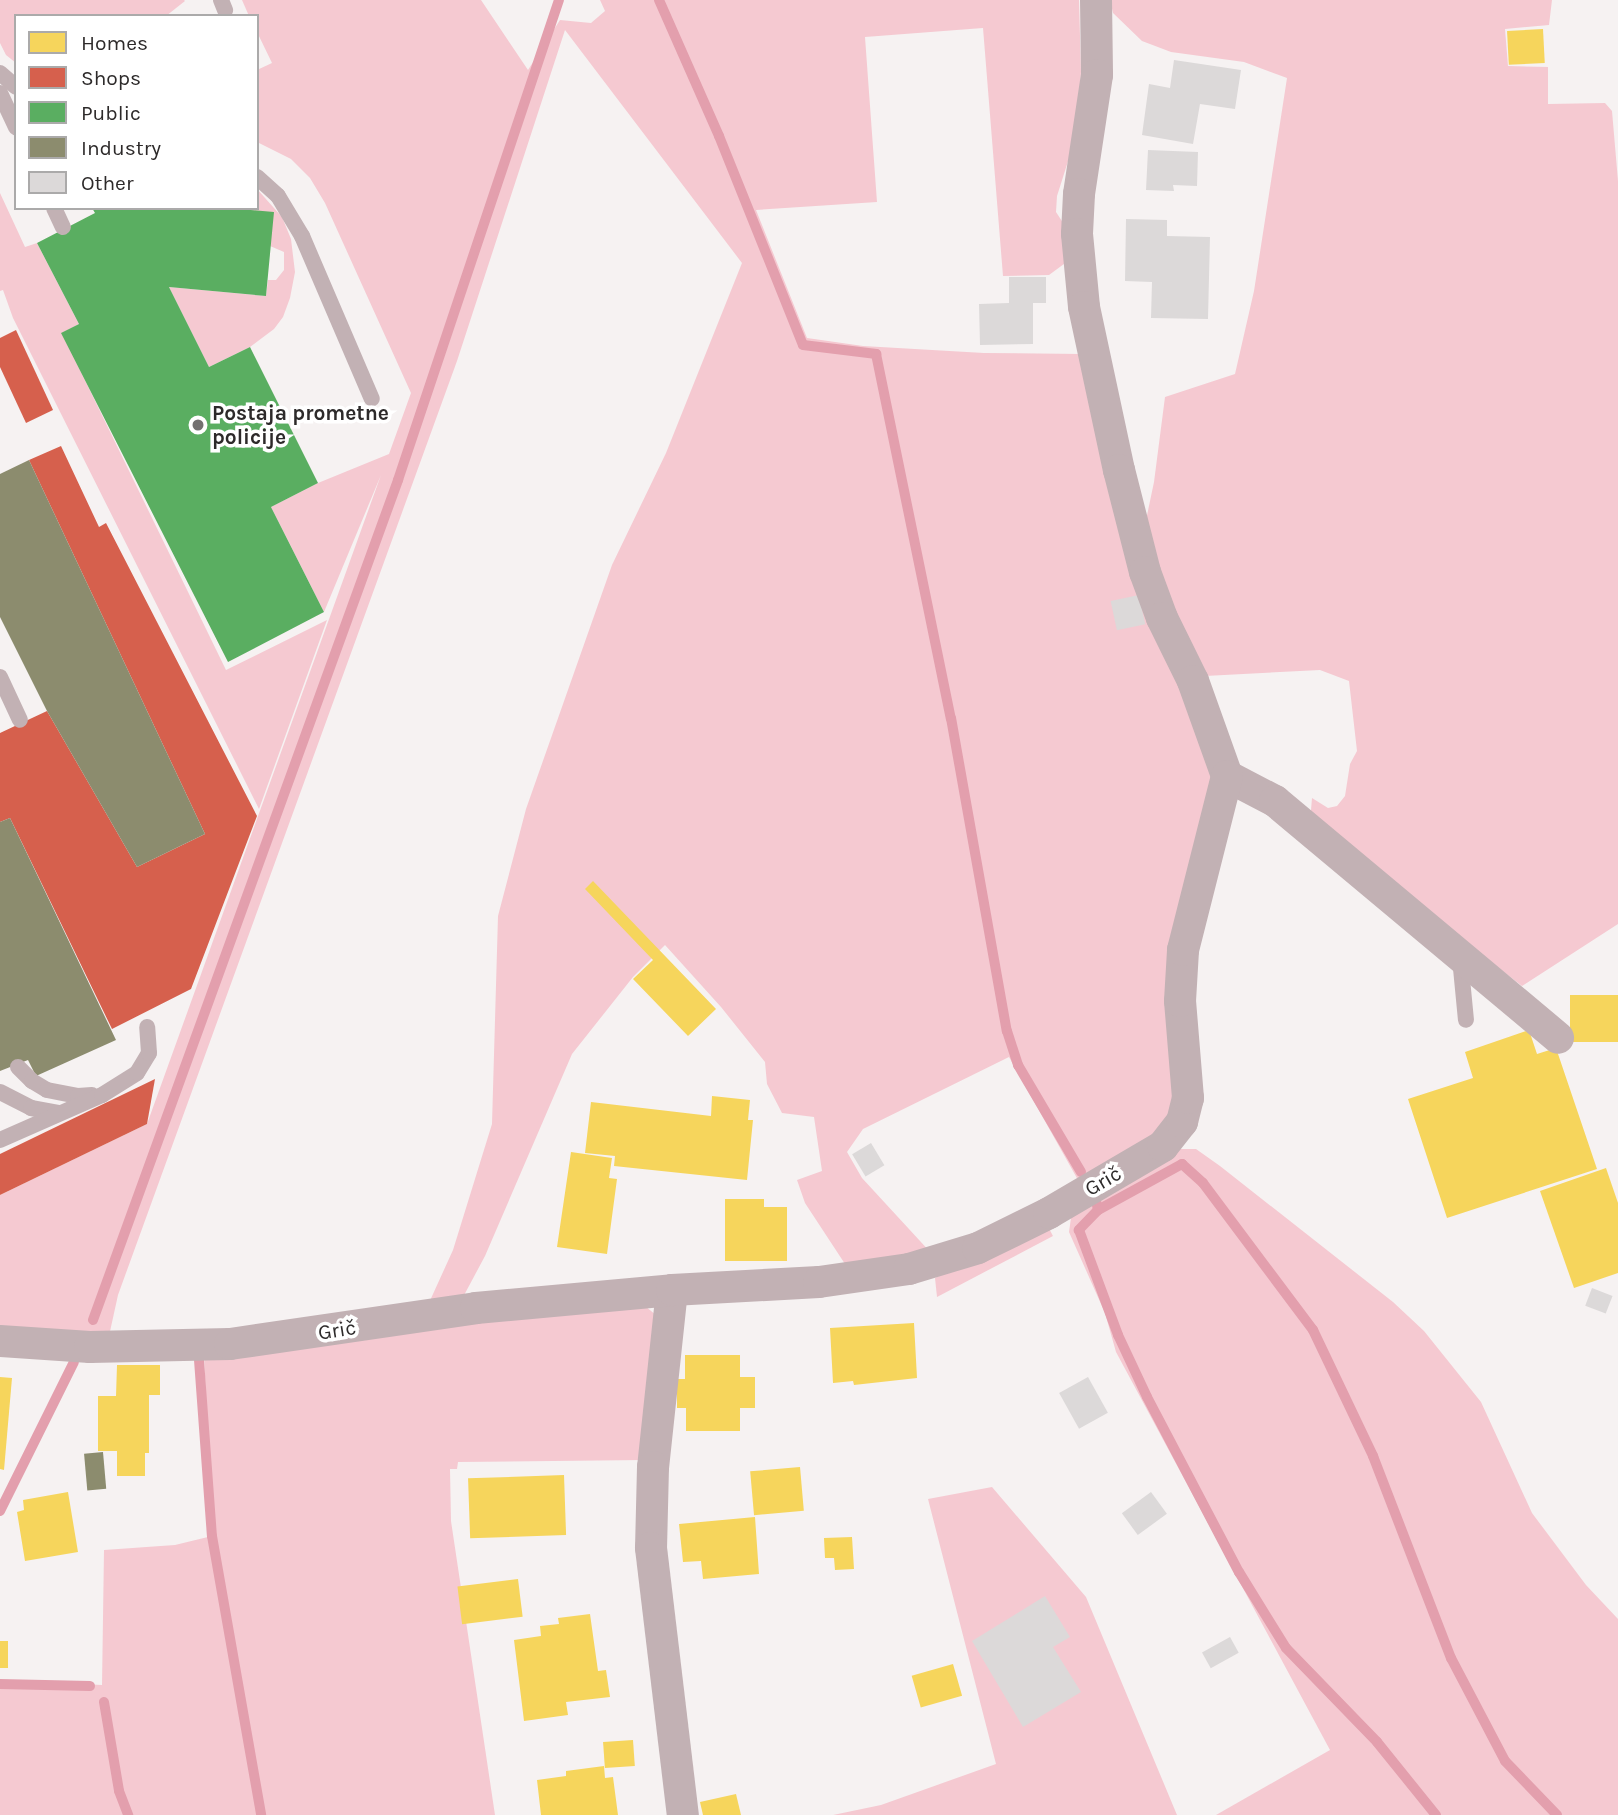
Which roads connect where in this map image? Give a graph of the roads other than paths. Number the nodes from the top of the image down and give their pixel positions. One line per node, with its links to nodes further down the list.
1 (1096, 0): 11 (street)
2 (0, 93): 3 (lane)
3 (14, 123)
4 (259, 179): 7 (lane)
5 (55, 210): 6 (lane)
6 (63, 227)
7 (372, 399)
8 (0, 677): 9 (lane)
9 (6, 704): 10 (lane)
10 (20, 720)
11 (1227, 776): 12 (street); 21 (street, Grič)
12 (1460, 956): 13 (lane); 15 (street)
13 (1466, 1020)
14 (147, 1027): 18 (lane)
15 (1558, 1038)
16 (18, 1067): 18 (lane)
17 (0, 1092): 19 (lane)
18 (102, 1094): 19 (lane)
19 (60, 1113): 20 (lane)
20 (0, 1140)
21 (672, 1290): 22 (street, Grič); 23 (street)
22 (0, 1341)
23 (683, 1815)

